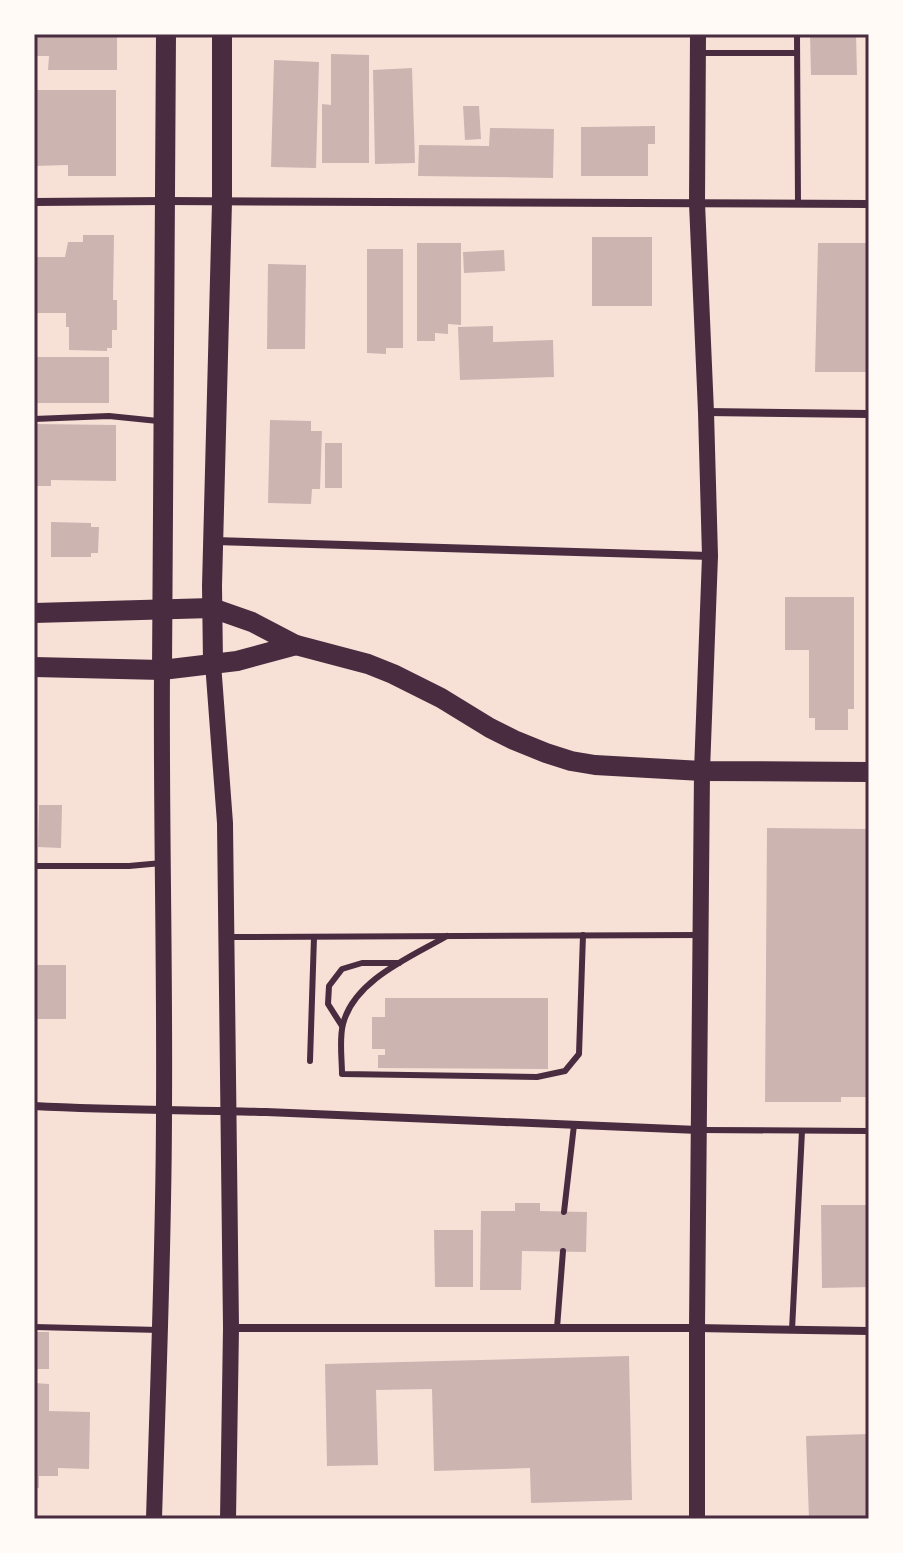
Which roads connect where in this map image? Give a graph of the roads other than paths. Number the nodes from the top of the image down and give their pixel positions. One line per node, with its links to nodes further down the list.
1 (166, 34): 7 (main road)
2 (222, 34): 9 (main road)
3 (698, 34): 5 (main road)
4 (797, 34): 6 (lane)
5 (698, 53): 6 (lane); 10 (main road)
6 (797, 53): 11 (lane)
7 (165, 201): 8 (street); 9 (street); 16 (main road)
8 (34, 202)
9 (222, 202): 10 (street); 17 (main road)
10 (697, 203): 11 (street); 13 (main road)
11 (798, 204): 12 (street)
12 (869, 204)
13 (706, 412): 14 (street); 18 (main road)
14 (869, 414)
15 (34, 419): 16 (lane)
16 (164, 421): 20 (main road)
17 (213, 541): 18 (street); 19 (main road)
18 (710, 556): 26 (main road)
19 (212, 608): 20 (main road); 22 (main road); 23 (main road)
20 (163, 610): 21 (main road); 25 (main road)
21 (34, 613)
22 (296, 645): 23 (main road); 26 (main road)
23 (213, 663): 25 (main road); 33 (main road)
24 (34, 667): 25 (main road)
25 (162, 670): 28 (main road)
26 (702, 771): 27 (main road); 31 (main road)
27 (869, 772)
28 (162, 863): 29 (lane); 39 (main road)
29 (34, 866)
30 (583, 935): 31 (lane); 32 (lane); 36 (lane)
31 (700, 935): 42 (main road)
32 (447, 936): 34 (lane); 35 (lane)
33 (227, 937): 34 (lane); 40 (main road)
34 (314, 937): 37 (lane)
35 (402, 963): 36 (lane); 36 (lane)
36 (342, 1026)
37 (310, 1061)
38 (34, 1106): 39 (street)
39 (164, 1110): 40 (street); 51 (main road)
40 (229, 1111): 41 (street); 48 (main road)
41 (574, 1125): 42 (street); 45 (lane)
42 (698, 1130): 43 (lane); 50 (main road)
43 (802, 1131): 44 (lane); 52 (lane)
44 (869, 1131)
45 (564, 1212)
46 (563, 1251): 49 (lane)
47 (34, 1327): 51 (lane)
48 (231, 1328): 49 (street); 55 (main road)
49 (557, 1328): 50 (street)
50 (697, 1328): 52 (street); 56 (main road)
51 (160, 1330): 54 (main road)
52 (792, 1330): 53 (street)
53 (869, 1331)
54 (154, 1519)
55 (228, 1519)
56 (697, 1519)

